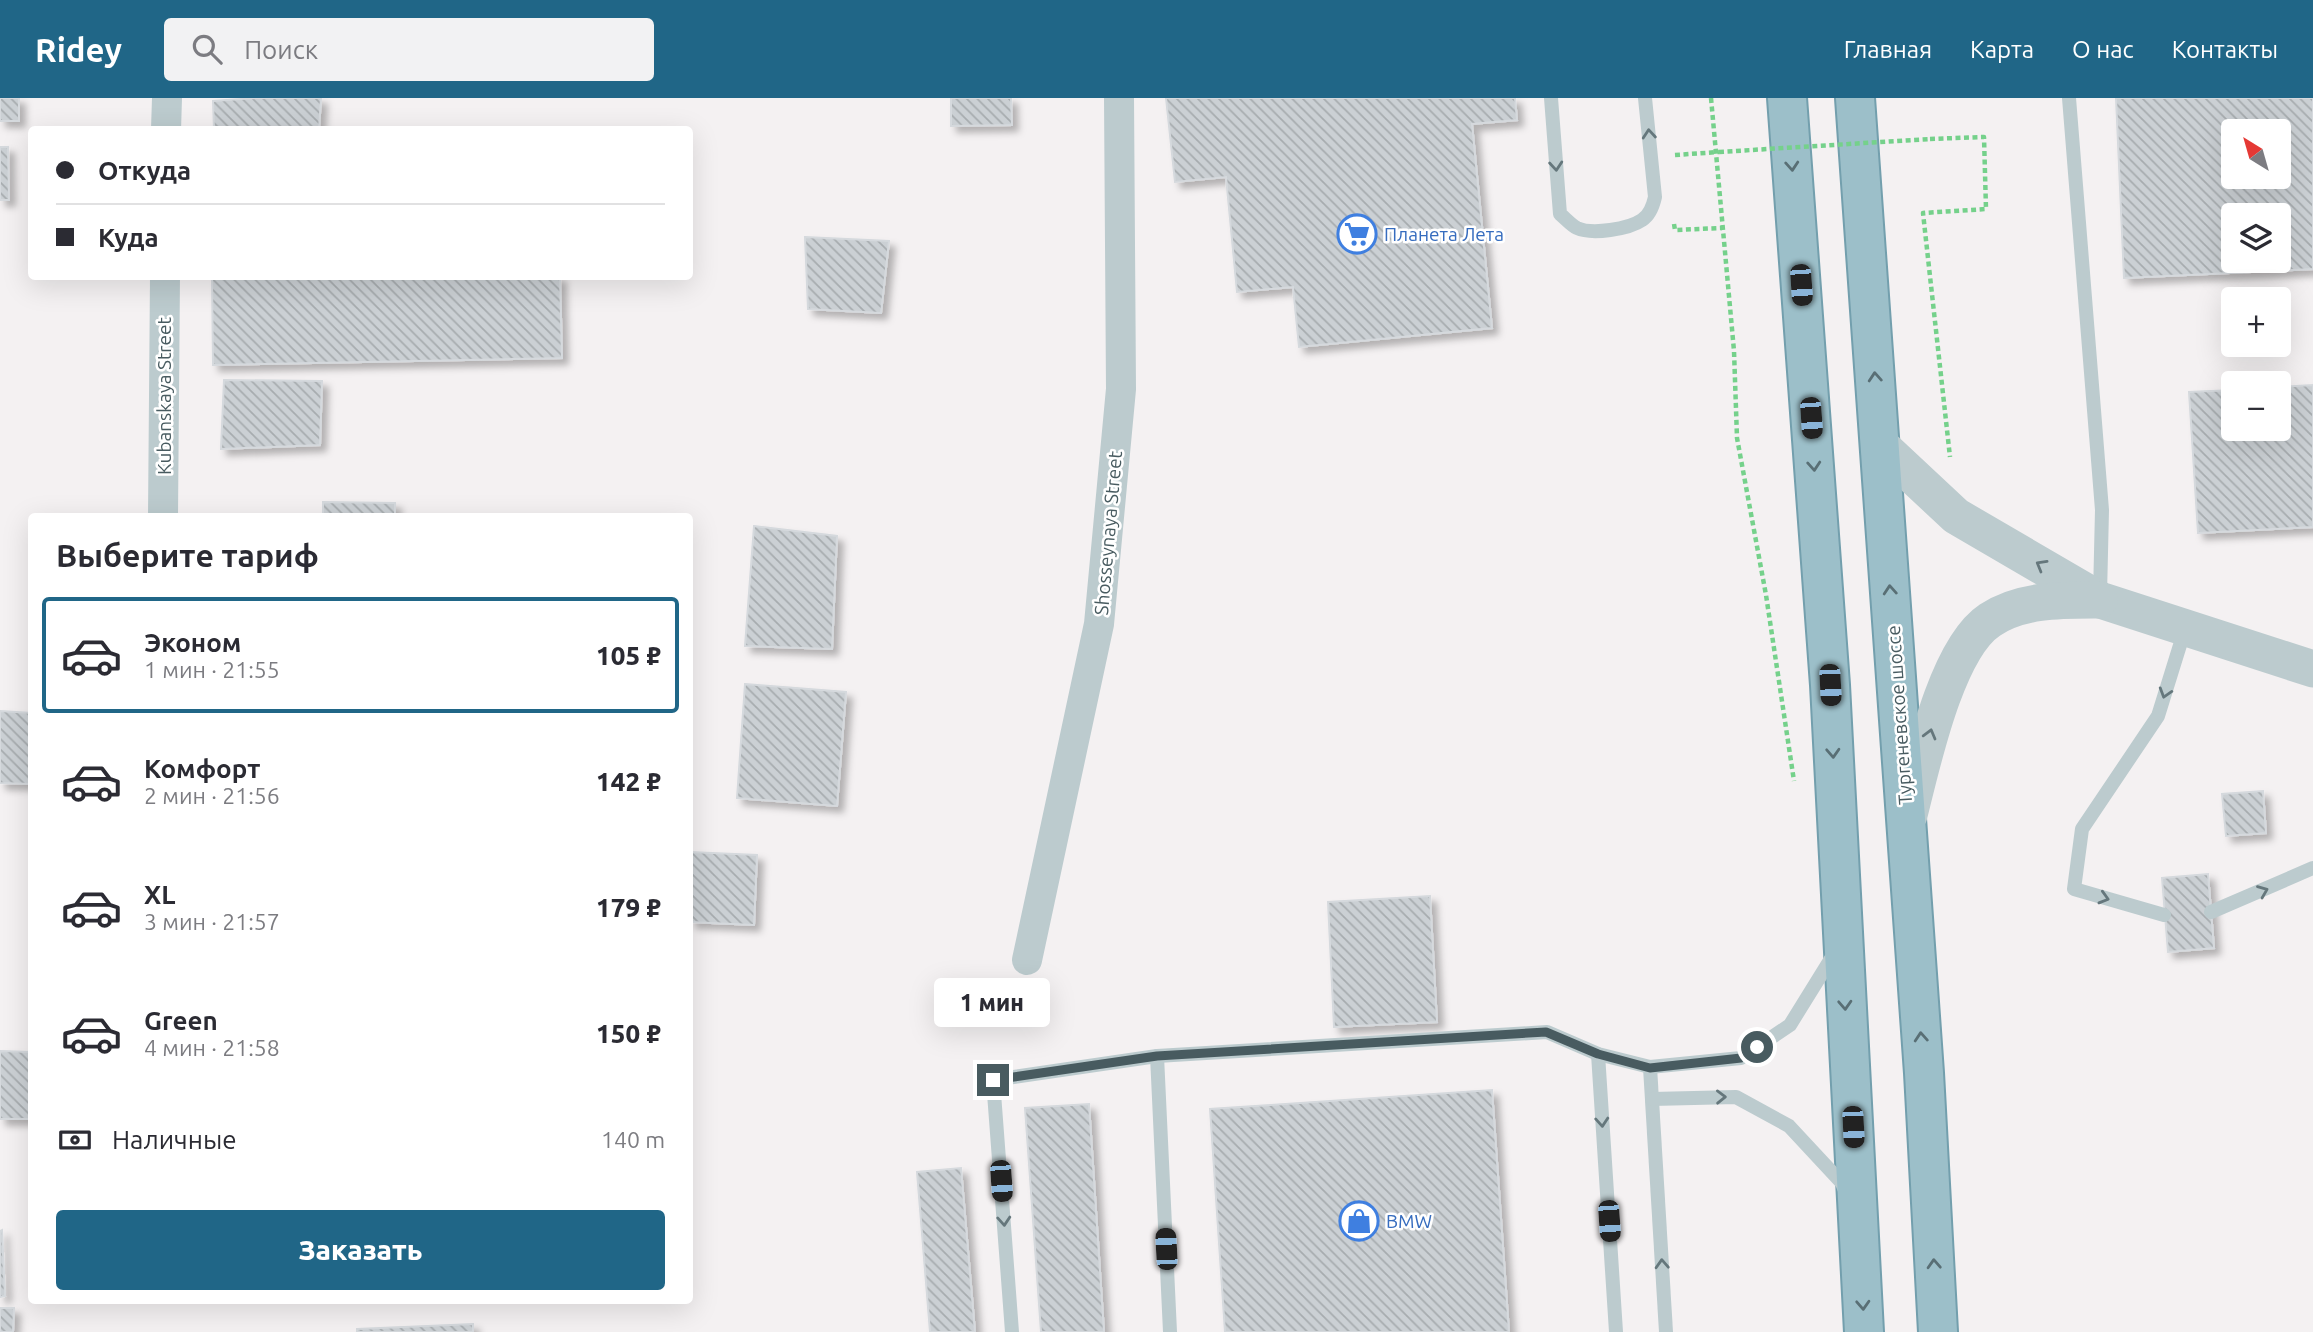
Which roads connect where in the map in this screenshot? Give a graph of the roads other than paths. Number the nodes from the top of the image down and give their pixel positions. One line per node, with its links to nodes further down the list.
1 (167, 98): 8 (street)
2 (1119, 98): 20 (street, Shosseynaya Street)
3 (1551, 98): 4 (lane, one-way to 4)
4 (1645, 98)
5 (1787, 98): 19 (highway, one-way to 19)
6 (1855, 98): 10 (highway, Тургеневское шоссе, one-way to 6)
7 (2069, 98): 12 (lane)
8 (166, 126)
9 (165, 280): 11 (street, Kubanskaya Street)
10 (1880, 446): 12 (street, one-way to 10); 15 (highway, Тургеневское шоссе, one-way to 10)
11 (163, 513)
12 (2100, 600): 13 (street); 15 (street, one-way to 12)
13 (2185, 628): 14 (street); 18 (lane, one-way to 18)
14 (2313, 669)
15 (1907, 823): 31 (highway, Тургеневское шоссе, one-way to 15)
16 (2313, 868): 17 (lane, one-way to 16)
17 (2211, 912)
18 (2164, 915)
19 (1842, 940): 23 (lane); 25 (highway, one-way to 25)
20 (1027, 960)
21 (1598, 1054): 22 (lane); 23 (lane); 28 (lane, one-way to 28)
22 (1157, 1056): 26 (lane, one-way to 26); 27 (lane)
23 (1650, 1068): 24 (lane)
24 (1653, 1099): 25 (lane, one-way to 25); 29 (lane, one-way to 24)
25 (1859, 1234): 30 (highway, one-way to 30)
26 (1012, 1332)
27 (1170, 1332)
28 (1616, 1332)
29 (1666, 1332)
30 (1864, 1332)
31 (1938, 1332)

